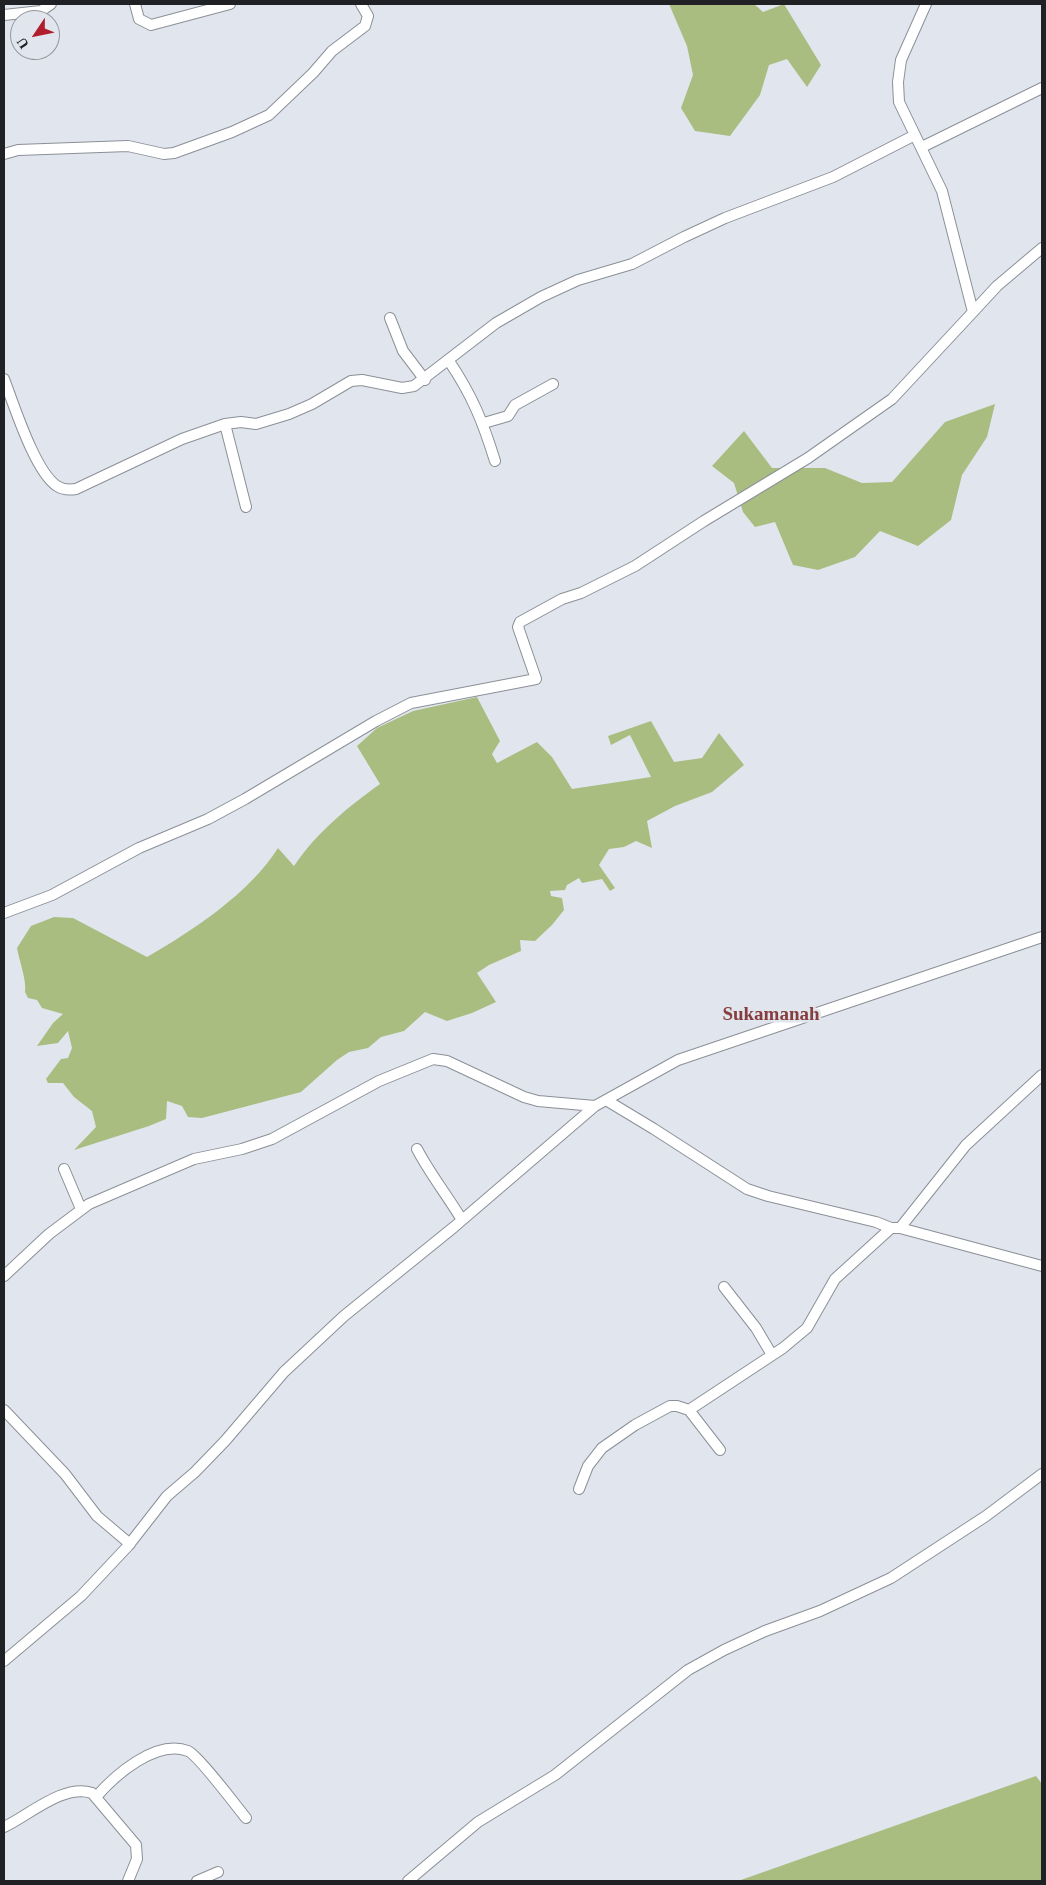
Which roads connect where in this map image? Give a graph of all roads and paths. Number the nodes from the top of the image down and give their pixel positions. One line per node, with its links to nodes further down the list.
1 (51, 4): 6 (street)
2 (136, 4): 3 (street)
3 (230, 4)
4 (361, 4): 10 (street)
5 (926, 4): 8 (street)
6 (4, 14)
7 (1042, 88): 9 (street)
8 (915, 135): 9 (street); 14 (street)
9 (922, 147): 12 (street)
10 (4, 154)
11 (1042, 248): 12 (street)
12 (973, 312): 22 (street)
13 (390, 318): 16 (street)
14 (449, 361): 16 (street); 18 (street)
15 (4, 379): 19 (street)
16 (425, 380): 19 (street)
17 (554, 384): 18 (street)
18 (484, 423): 20 (street)
19 (225, 424): 21 (street)
20 (495, 461)
21 (246, 507)
22 (4, 914)
23 (1042, 938): 25 (street)
24 (1042, 1075): 31 (street)
25 (606, 1100): 26 (street); 31 (street)
26 (595, 1106): 29 (street); 30 (street)
27 (417, 1149): 30 (street)
28 (64, 1169): 29 (street)
29 (81, 1209): 33 (street)
30 (462, 1220): 41 (street)
31 (895, 1228): 32 (street); 35 (street)
32 (1042, 1266)
33 (4, 1276)
34 (724, 1287): 35 (street)
35 (772, 1355): 37 (street)
36 (4, 1410): 41 (street)
37 (689, 1410): 38 (street); 40 (street)
38 (720, 1450)
39 (1042, 1474): 49 (street)
40 (579, 1489)
41 (130, 1544): 42 (street)
42 (4, 1661)
43 (99, 1794): 44 (street); 45 (street); 47 (street)
44 (246, 1818)
45 (4, 1828)
46 (218, 1872): 48 (street)
47 (128, 1881)
48 (197, 1881)
49 (408, 1881)

